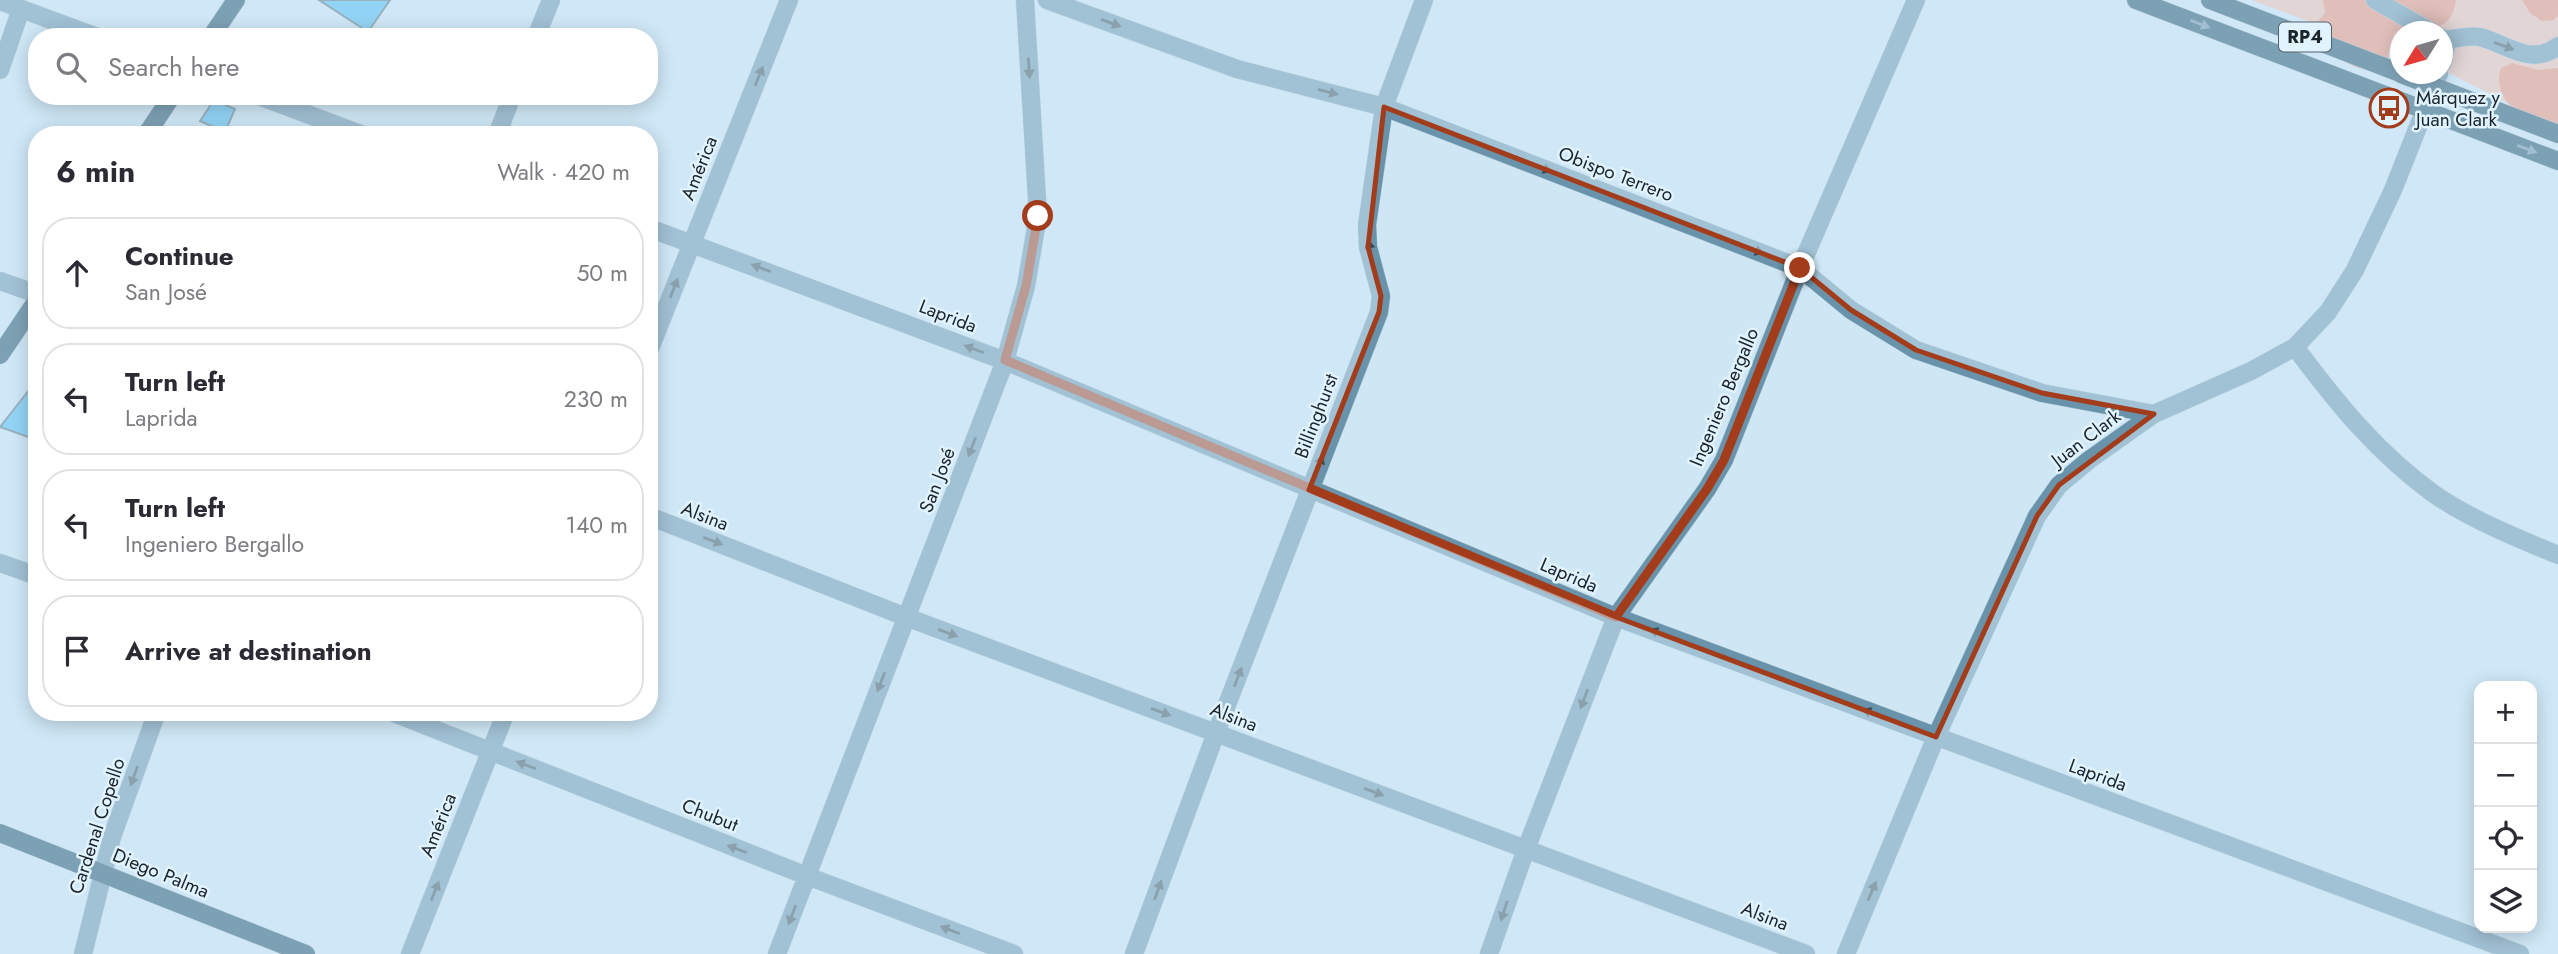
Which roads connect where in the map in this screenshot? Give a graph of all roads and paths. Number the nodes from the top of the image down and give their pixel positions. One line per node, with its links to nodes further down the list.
1 (236, 0): 15 (main road)
2 (551, 0): 16 (street)
3 (789, 0): 34 (street, América, one-way to 3)
4 (1025, 0): 42 (street, San José, one-way to 42)
5 (1047, 0): 26 (street, Obispo Terrero, one-way to 26)
6 (1424, 0): 26 (street, Billinghurst)
7 (1916, 0): 35 (street, Ingeniero Bergallo)
8 (2136, 0): 27 (main road, RP4, one-way to 27)
9 (2210, 0): 19 (main road, RP4)
10 (2375, 0): 13 (street)
11 (0, 1): 12 (street)
12 (21, 9): 14 (street); 20 (street)
13 (2412, 21)
14 (73, 28)
15 (217, 28)
16 (540, 28)
17 (2453, 36): 18 (street, one-way to 18)
18 (2558, 46)
19 (2390, 69)
20 (0, 70)
21 (2435, 84): 27 (street, Juan Clark)
22 (2445, 84): 31 (main road, RP4)
23 (166, 105): 28 (main road)
24 (283, 105): 29 (street)
25 (509, 105): 30 (street)
26 (1384, 107): 35 (street, Obispo Terrero, one-way to 35); 44 (street, Billinghurst, one-way to 26)
27 (2425, 110): 32 (main road, RP4, one-way to 32); 40 (street, Juan Clark)
28 (152, 126)
29 (339, 126)
30 (500, 126)
31 (2558, 134)
32 (2558, 161)
33 (658, 231): 34 (street, Laprida)
34 (692, 243): 39 (street, América, one-way to 34); 42 (street, Laprida, one-way to 34)
35 (1800, 268): 43 (street, Obispo Terrero); 50 (street, Ingeniero Bergallo)
36 (0, 281): 37 (street)
37 (28, 291)
38 (28, 313): 41 (main road)
39 (658, 328)
40 (2295, 347): 43 (street, Juan Clark); 46 (street)
41 (0, 355)
42 (1005, 360): 44 (street, Laprida); 49 (street, San José, one-way to 49)
43 (2154, 414): 55 (street, Juan Clark)
44 (1309, 490): 50 (street, Laprida); 54 (street, Billinghurst, one-way to 44)
45 (658, 520): 49 (street, Alsina, one-way to 49)
46 (2558, 555)
47 (0, 563): 48 (street)
48 (28, 573)
49 (906, 617): 54 (street, Alsina, one-way to 54); 60 (street, San José, one-way to 60)
50 (1616, 617): 55 (street, Laprida, one-way to 50); 58 (street, Ingeniero Bergallo, one-way to 58)
51 (155, 721): 59 (street, Cardenal Copello, one-way to 59)
52 (414, 721): 56 (street, Chubut)
53 (502, 721): 56 (street, América)
54 (1216, 733): 58 (street, Alsina, one-way to 58); 66 (street, Billinghurst, one-way to 54)
55 (1936, 737): 69 (street, Juan Clark, one-way to 55); 70 (street, Laprida)
56 (490, 751): 60 (street, Chubut, one-way to 56); 63 (street, América, one-way to 56)
57 (0, 833): 59 (main road, Diego Palma)
58 (1526, 849): 67 (street, Ingeniero Bergallo, one-way to 67); 68 (street, Alsina)
59 (102, 872): 61 (street, Cardenal Copello); 62 (main road, Diego Palma)
60 (807, 876): 64 (street, San José, one-way to 64); 65 (street, Chubut, one-way to 60)
61 (83, 954)
62 (306, 954)
63 (410, 954)
64 (777, 954)
65 (1014, 954)
66 (1134, 954)
67 (1489, 954)
68 (1806, 954)
69 (1846, 954)
70 (2520, 954)

